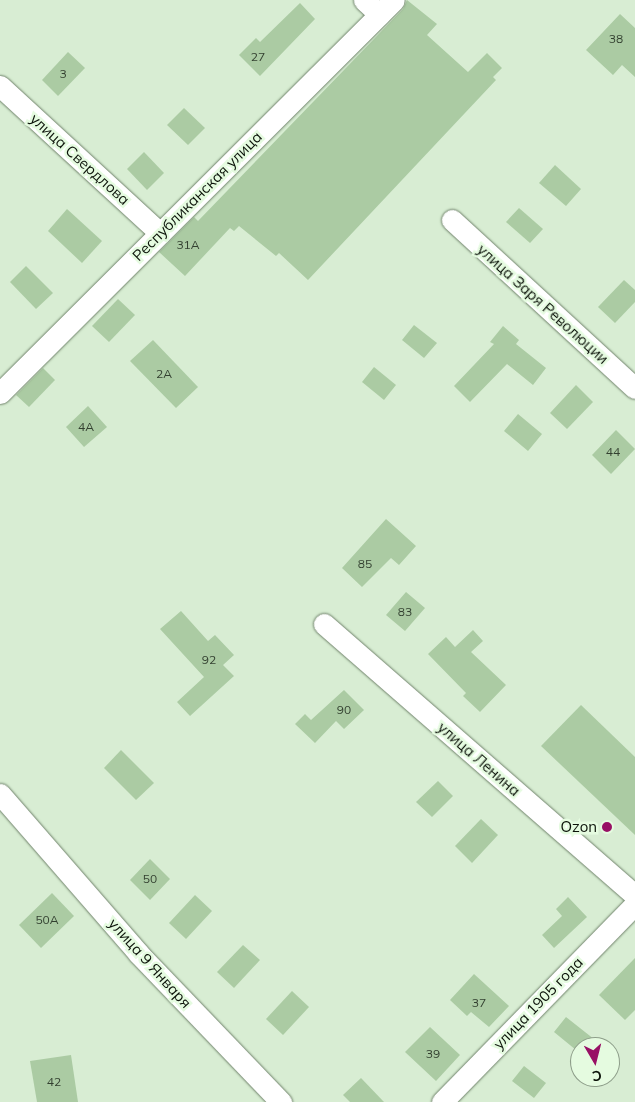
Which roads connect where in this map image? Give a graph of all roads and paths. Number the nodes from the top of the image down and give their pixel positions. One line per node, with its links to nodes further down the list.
1 (379, 5): 4 (street, Республиканская улица)
2 (0, 86): 4 (street, улица Свердлова)
3 (452, 220): 5 (street, улица Заря Революции)
4 (160, 232): 6 (street, Республиканская улица)
5 (635, 388)
6 (0, 392)
7 (324, 624): 9 (street, улица Ленина)
8 (1, 795): 11 (street, улица 9 Января)
9 (635, 895)
10 (635, 904): 12 (street, улица 1905 года)
11 (281, 1102)
12 (442, 1102)

